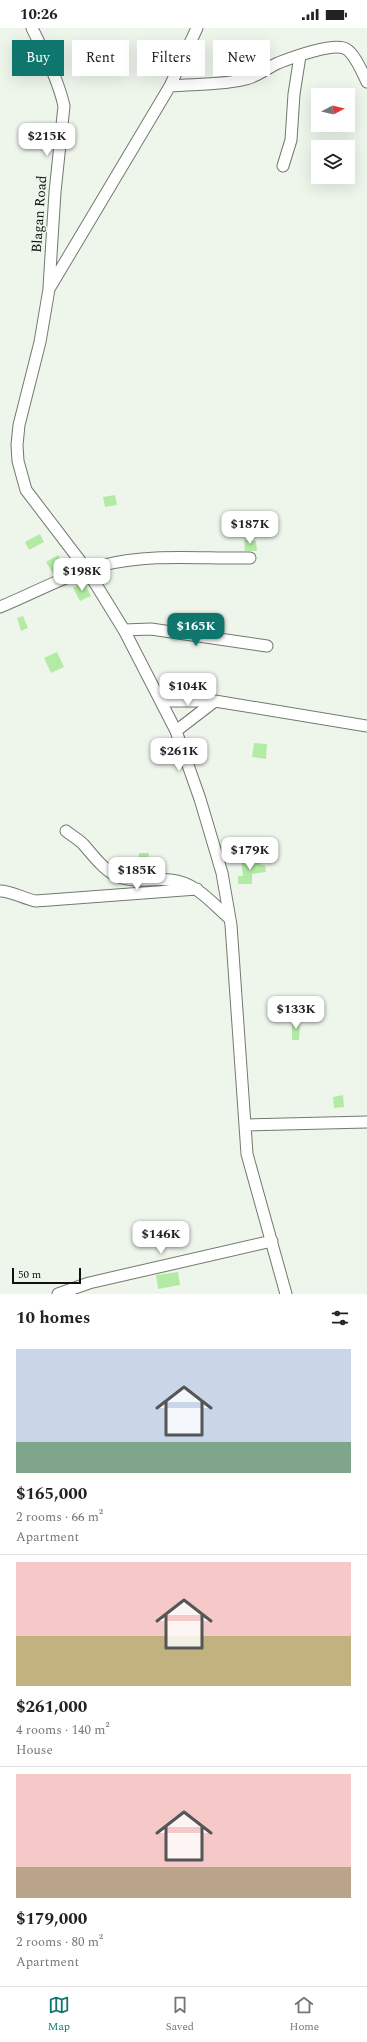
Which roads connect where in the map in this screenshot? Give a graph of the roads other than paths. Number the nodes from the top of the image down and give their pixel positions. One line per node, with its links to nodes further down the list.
1 (32, 28): 7 (street, Blagan Road)
2 (197, 28): 5 (street)
3 (300, 56): 4 (street); 5 (street); 6 (street)
4 (367, 82)
5 (170, 86): 7 (street)
6 (283, 166)
7 (49, 289): 9 (street, Blagan Road)
8 (250, 558): 9 (street)
9 (87, 570): 10 (street); 11 (street, Blagan Road)
10 (0, 607)
11 (124, 630): 12 (street); 14 (street, Blagan Road)
12 (267, 646)
13 (215, 700): 14 (street); 15 (street); 16 (street)
14 (160, 701): 16 (street, Blagan Road)
15 (367, 726)
16 (176, 731): 20 (street, Blagan Road)
17 (66, 831): 18 (street)
18 (197, 889): 19 (street); 20 (street)
19 (0, 891)
20 (229, 918): 22 (street, Blagan Road)
21 (367, 1122): 22 (street)
22 (246, 1125): 23 (street, Blagan Road)
23 (272, 1241): 24 (street); 25 (street, Blagan Road)
24 (58, 1294)
25 (286, 1294)

